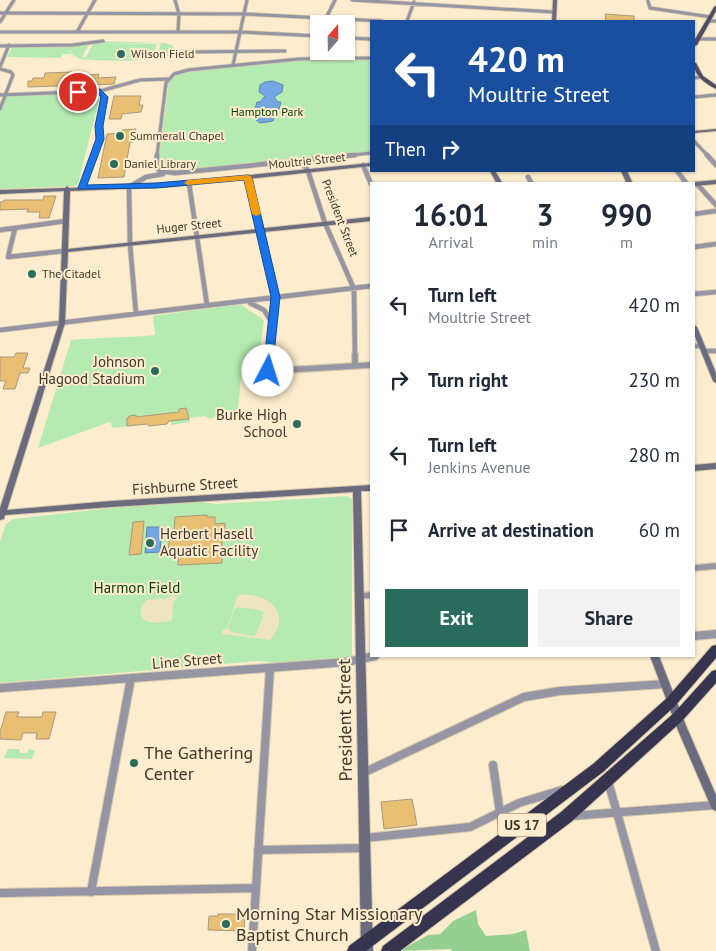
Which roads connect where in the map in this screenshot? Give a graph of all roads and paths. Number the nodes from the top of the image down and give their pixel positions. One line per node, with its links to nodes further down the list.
1 (14, 0): 13 (street)
2 (95, 0): 14 (street)
3 (174, 0): 15 (street)
4 (247, 0): 16 (street)
5 (335, 0): 17 (street)
6 (352, 0): 9 (street)
7 (555, 0): 11 (street)
8 (648, 1): 19 (street)
9 (414, 2): 11 (street); 22 (street)
10 (716, 7): 19 (main road)
11 (554, 12): 23 (street)
12 (0, 13): 13 (street)
13 (6, 13): 14 (street); 24 (street)
14 (88, 14): 15 (street); 27 (street)
15 (179, 14): 16 (street); 28 (street)
16 (244, 14): 18 (street); 29 (street)
17 (328, 15)
18 (310, 17)
19 (709, 19): 25 (street); 35 (main road)
20 (355, 20): 21 (street)
21 (370, 20)
22 (407, 20)
23 (554, 20)
24 (0, 22)
25 (716, 22)
26 (0, 32): 27 (street)
27 (77, 32): 28 (street)
28 (178, 32): 29 (street)
29 (240, 32): 30 (street); 40 (street)
30 (310, 35)
31 (355, 38): 32 (street)
32 (370, 39)
33 (716, 39): 35 (street)
34 (103, 40): 37 (street)
35 (695, 41)
36 (0, 46): 37 (street)
37 (10, 46): 44 (street)
38 (285, 51): 40 (street)
39 (179, 52): 40 (street)
40 (235, 52): 42 (street)
41 (370, 58): 42 (street)
42 (234, 65): 45 (street)
43 (695, 66): 47 (main road)
44 (0, 68): 51 (street)
45 (168, 78): 49 (street); 64 (street)
46 (695, 78): 47 (street)
47 (702, 78): 48 (main road)
48 (716, 87)
49 (100, 92): 51 (street); 78 (street)
50 (0, 95): 51 (street)
51 (5, 95): 54 (street)
52 (716, 95): 53 (street)
53 (695, 97)
54 (0, 108)
55 (716, 130): 56 (street)
56 (695, 132)
57 (695, 141): 63 (street)
58 (370, 153): 59 (street)
59 (314, 159): 60 (street); 65 (street, President Street)
60 (298, 161): 65 (street, President Street); 67 (street)
61 (370, 164): 62 (street, Moultrie Street)
62 (363, 165): 65 (street, Moultrie Street); 71 (street)
63 (716, 165)
64 (156, 167): 67 (street); 68 (street)
65 (307, 169): 69 (street, Moultrie Street); 86 (street, President Street)
66 (678, 172): 73 (street)
67 (170, 173): 68 (street)
68 (146, 177): 77 (street)
69 (248, 177): 75 (street, Moultrie Street); 89 (street)
70 (528, 177): 72 (street)
71 (370, 182)
72 (531, 182)
73 (685, 182)
74 (716, 182): 76 (street)
75 (189, 183): 77 (street, Moultrie Street); 90 (street)
76 (695, 184): 81 (street)
77 (127, 187): 78 (street, Moultrie Street); 79 (street, Moultrie Street); 91 (street)
78 (82, 188): 79 (street, Moultrie Street)
79 (67, 190): 80 (street, Moultrie Street); 85 (street)
80 (0, 193)
81 (716, 205)
82 (716, 211): 83 (street)
83 (695, 214)
84 (370, 219): 86 (street, Huger Street)
85 (66, 221): 87 (street); 94 (street)
86 (325, 223): 89 (street, Huger Street); 96 (street, President Street)
87 (15, 228): 88 (street); 94 (street, Huger Street)
88 (0, 230)
89 (260, 230): 90 (street, Huger Street); 99 (street)
90 (197, 237): 91 (street, Huger Street); 102 (street)
91 (130, 244): 94 (street, Huger Street); 103 (street)
92 (716, 244): 93 (street)
93 (695, 247)
94 (64, 250): 104 (street)
95 (370, 286): 96 (street)
96 (354, 289): 99 (street); 111 (street, President Street)
97 (716, 292): 98 (street)
98 (695, 294)
99 (275, 297): 100 (street); 101 (street); 105 (street)
100 (238, 302): 101 (street); 102 (street)
101 (250, 303): 105 (street)
102 (207, 305): 103 (street)
103 (136, 314): 104 (street)
104 (62, 323): 106 (street); 117 (street)
105 (273, 324): 111 (street)
106 (0, 330)
107 (695, 330): 108 (street)
108 (700, 348): 109 (street); 112 (street)
109 (716, 351)
110 (370, 365): 111 (street)
111 (355, 366)
112 (716, 381)
113 (716, 466): 114 (street)
114 (695, 468)
115 (370, 488): 116 (street, Fishburne Street)
116 (357, 489): 117 (street, Fishburne Street); 120 (street, President Street)
117 (1, 515)
118 (716, 566): 119 (street)
119 (695, 568)
120 (360, 596): 121 (street); 127 (street, President Street)
121 (370, 596)
122 (716, 634): 123 (street)
123 (695, 636)
124 (716, 650): 133 (highway, US 17)
125 (370, 657): 127 (street, Line Street)
126 (654, 657): 131 (street)
127 (361, 659): 128 (street, Line Street); 136 (street, President Street)
128 (270, 668): 130 (street, Line Street); 145 (street)
129 (716, 675): 134 (highway, US 17)
130 (131, 678): 132 (street, Line Street); 147 (street)
131 (665, 684): 133 (street); 136 (street)
132 (0, 688)
133 (671, 702): 134 (street); 138 (highway, US 17)
134 (678, 718): 137 (highway, US 17); 139 (street)
135 (493, 765): 140 (street)
136 (363, 773): 144 (street, President Street)
137 (608, 781): 141 (street); 142 (highway, US 17)
138 (578, 784): 140 (street); 143 (highway, US 17)
139 (716, 805): 141 (street)
140 (500, 813): 143 (street); 144 (street)
141 (617, 813): 142 (street); 153 (street)
142 (566, 817): 152 (highway, US 17)
143 (506, 837): 149 (highway, US 17)
144 (365, 843): 145 (street); 149 (street, President Street)
145 (258, 850): 146 (street)
146 (256, 888): 147 (street); 150 (street)
147 (91, 892): 148 (street)
148 (0, 893)
149 (367, 946): 151 (highway, US 17)
150 (252, 951)
151 (354, 951)
152 (388, 951)
153 (656, 951)

